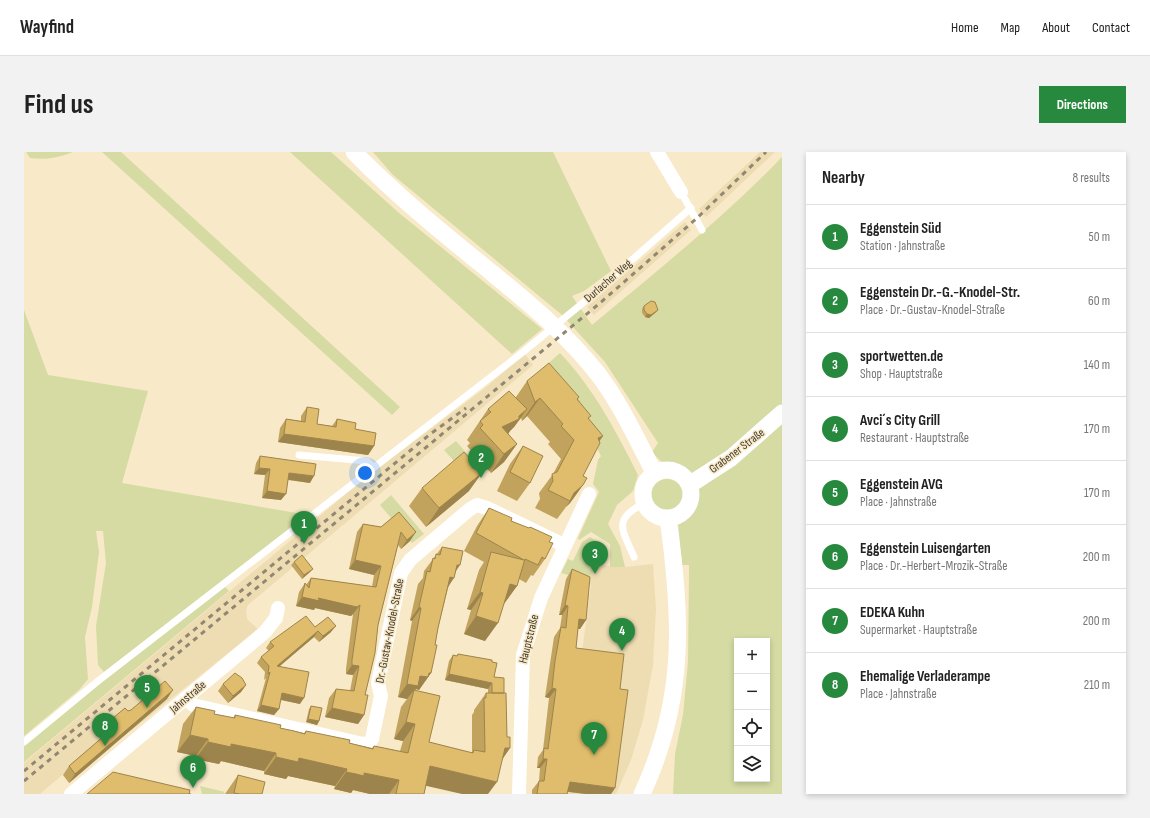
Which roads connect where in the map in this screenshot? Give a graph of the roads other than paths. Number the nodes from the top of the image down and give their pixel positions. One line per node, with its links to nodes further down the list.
1 (354, 152): 9 (street)
2 (657, 152): 3 (street)
3 (681, 192): 4 (lane)
4 (690, 208): 5 (lane); 8 (lane, Durlacher Weg)
5 (702, 230)
6 (782, 413): 10 (street, Grabener Straße)
7 (299, 455): 8 (lane)
8 (373, 468): 18 (lane, Durlacher Weg)
9 (653, 475): 10 (street); 12 (street)
10 (689, 485): 13 (street)
11 (588, 494): 14 (street, Hauptstraße)
12 (645, 503): 13 (street); 15 (lane)
13 (668, 518): 21 (street)
14 (564, 545): 17 (street, Dr.-Gustav-Knodel-Straße); 20 (street, Hauptstraße)
15 (634, 558)
16 (278, 608): 17 (street, Jahnstraße)
17 (187, 698): 19 (street, Jahnstraße)
18 (24, 742)
19 (71, 794)
20 (519, 794)
21 (642, 794)

